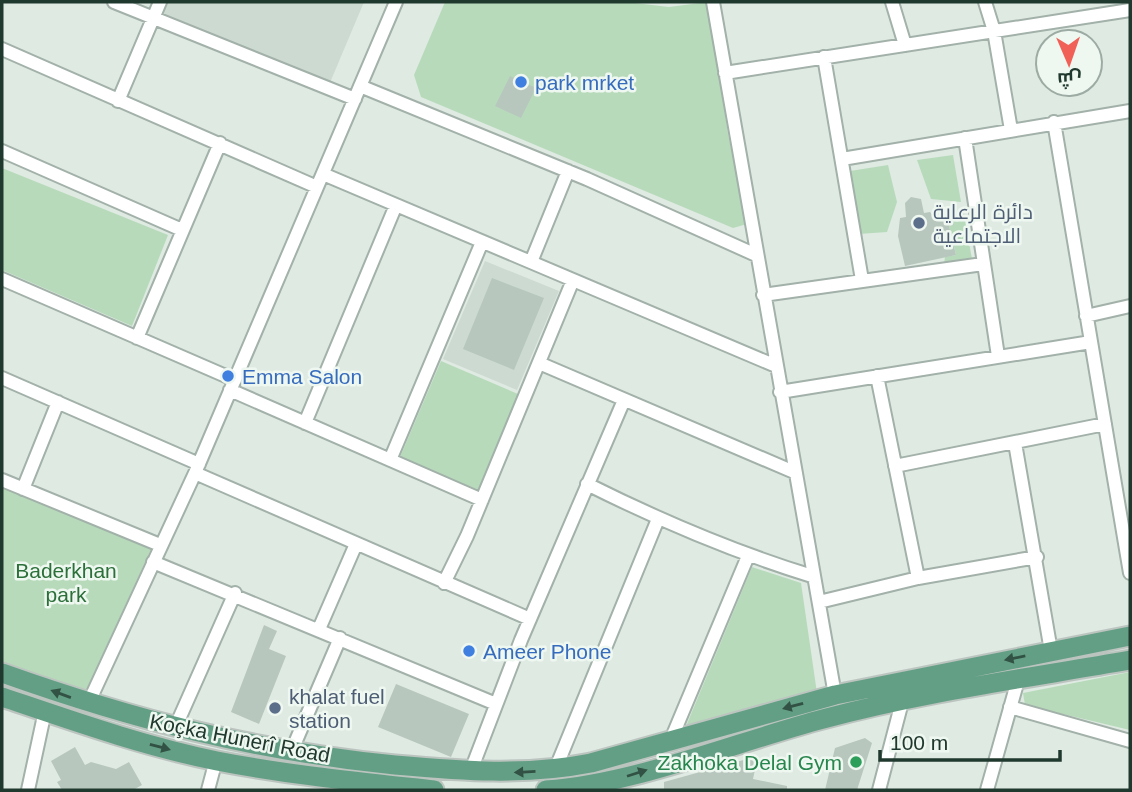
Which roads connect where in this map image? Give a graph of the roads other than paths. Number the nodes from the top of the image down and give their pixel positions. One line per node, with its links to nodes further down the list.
1 (114, 2): 10 (street)
2 (160, 2): 10 (street)
3 (396, 2): 16 (street)
4 (713, 2): 15 (street)
5 (892, 2): 12 (street)
6 (985, 2): 11 (street)
7 (1082, 2): 9 (street)
8 (1130, 10): 9 (street)
9 (1087, 16): 11 (street)
10 (153, 18): 17 (street); 18 (street)
11 (994, 31): 12 (street); 21 (street)
12 (905, 45): 14 (street)
13 (2, 49): 18 (street)
14 (824, 57): 15 (street); 25 (street)
15 (725, 73): 32 (street)
16 (360, 86): 17 (street); 26 (street)
17 (355, 99): 27 (street)
18 (118, 101): 23 (street)
19 (1130, 111): 20 (street)
20 (1054, 122): 21 (street); 40 (street)
21 (1011, 130): 22 (street)
22 (965, 138): 25 (street); 34 (street)
23 (220, 143): 28 (street); 30 (street)
24 (2, 151): 30 (street)
25 (842, 159): 37 (street)
26 (568, 171): 32 (street); 33 (street)
27 (323, 174): 28 (street); 29 (street)
28 (317, 187): 48 (street)
29 (396, 205): 31 (street); 52 (street)
30 (182, 230): 41 (street)
31 (482, 242): 33 (street); 55 (street)
32 (757, 255): 38 (street)
33 (530, 262): 36 (street)
34 (983, 264): 37 (street); 43 (street)
35 (2, 279): 41 (street)
36 (573, 280): 44 (street); 45 (street)
37 (862, 280): 38 (street)
38 (763, 295): 45 (street)
39 (1130, 306): 40 (street)
40 (1086, 316): 42 (street)
41 (137, 338): 48 (street)
42 (1091, 342): 43 (street); 53 (street)
43 (998, 356): 46 (street)
44 (539, 362): 50 (street); 62 (street)
45 (776, 366): 49 (street)
46 (877, 376): 49 (street); 56 (street)
47 (2, 378): 51 (street)
48 (232, 385): 52 (street); 57 (street)
49 (780, 392): 58 (street)
50 (624, 400): 58 (street); 60 (street)
51 (58, 402): 57 (street); 61 (street)
52 (305, 423): 55 (street)
53 (1105, 424): 54 (street); 68 (street)
54 (1015, 443): 56 (street); 67 (street)
55 (390, 460): 62 (street)
56 (895, 466): 72 (street)
57 (197, 468): 64 (street); 65 (street)
58 (794, 472): 71 (street)
59 (2, 480): 61 (street)
60 (587, 484): 63 (street); 76 (street)
61 (23, 489): 65 (street)
62 (482, 500): 73 (street)
63 (658, 519): 66 (street); 98 (street)
64 (356, 544): 73 (street); 77 (street)
65 (160, 545): 69 (street)
66 (748, 556): 71 (street); 95 (street)
67 (1037, 557): 72 (street); 80 (street)
68 (1129, 557): 70 (street)
69 (153, 562): 74 (street); 87 (street)
70 (1130, 573)
71 (812, 576): 75 (street)
72 (918, 578): 75 (street)
73 (444, 583): 76 (street)
74 (234, 593): 77 (street); 92 (street)
75 (819, 602): 84 (street)
76 (530, 619): 88 (street)
77 (319, 629): 79 (street)
78 (1130, 636): 80 (main road)
79 (340, 638): 88 (street); 96 (street)
80 (1051, 651): 84 (main road, one-way to 84)
81 (1130, 660): 83 (main road)
82 (2, 673): 87 (main road, one-way to 82)
83 (1018, 680): 86 (main road); 89 (street)
84 (835, 695): 95 (main road, one-way to 95)
85 (2, 696): 90 (main road, Koçka Hunerî Road)
86 (902, 702): 100 (main road, one-way to 86); 105 (street)
87 (88, 704): 91 (main road)
88 (496, 704): 99 (street)
89 (1010, 707): 94 (street); 106 (street)
90 (45, 711): 93 (main road, Koçka Hunerî Road); 101 (street)
91 (134, 717): 92 (main road); 93 (main road)
92 (174, 728): 96 (main road)
93 (129, 738): 97 (main road, Koçka Hunerî Road, one-way to 97)
94 (1130, 741)
95 (670, 742): 98 (main road)
96 (292, 750): 99 (main road)
97 (216, 761): 102 (street); 103 (main road, Koçka Hunerî Road)
98 (555, 770): 99 (main road, one-way to 99)
99 (470, 772)
100 (588, 788): 104 (main road)
101 (28, 790)
102 (208, 790)
103 (434, 790)
104 (546, 790)
105 (879, 790)
106 (987, 790)

